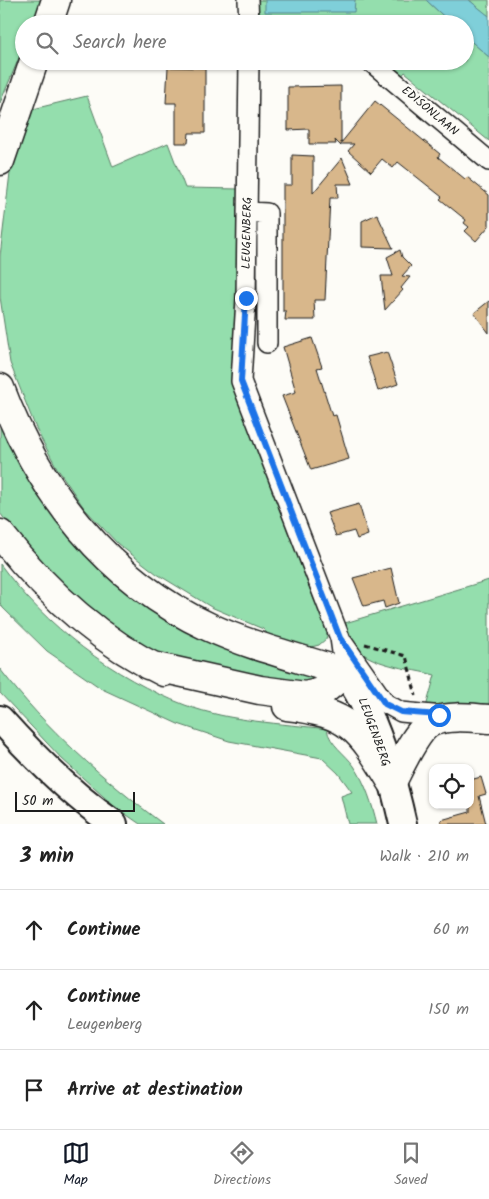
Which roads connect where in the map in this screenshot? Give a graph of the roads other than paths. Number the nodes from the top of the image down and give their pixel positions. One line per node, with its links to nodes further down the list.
1 (56, 0): 3 (highway)
2 (248, 0): 4 (street)
3 (51, 15)
4 (249, 15)
5 (31, 70): 9 (highway)
6 (249, 70): 10 (street, LEUGENBERG)
7 (381, 70): 8 (street, EDISONLAAN)
8 (489, 160)
9 (0, 161)
10 (247, 212): 11 (street); 14 (street, LEUGENBERG)
11 (267, 342)
12 (0, 388): 16 (highway)
13 (0, 534): 15 (highway)
14 (340, 638): 16 (street, LEUGENBERG); 17 (street)
15 (148, 665): 16 (highway); 19 (highway)
16 (345, 673): 19 (main road, LEUGENBERG)
17 (478, 718): 19 (highway)
18 (0, 719): 20 (main road)
19 (392, 782): 21 (main road, LEUGENBERG)
20 (114, 824)
21 (403, 824)

